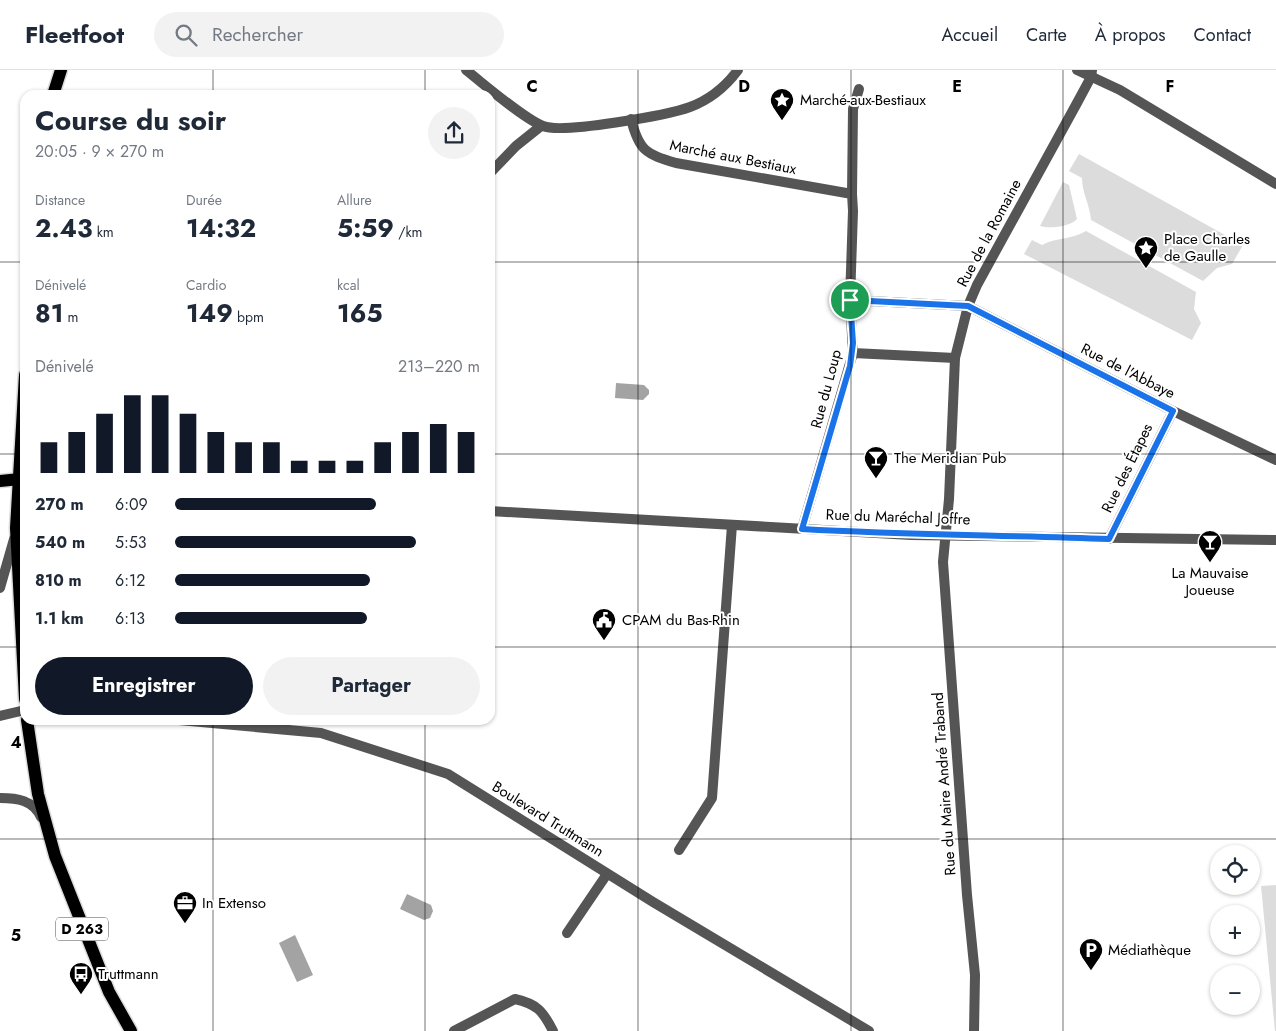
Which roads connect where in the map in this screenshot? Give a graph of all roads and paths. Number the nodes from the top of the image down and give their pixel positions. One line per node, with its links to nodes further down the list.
1 (61, 70): 7 (main road)
2 (466, 70): 8 (street)
3 (738, 70): 10 (street)
4 (1077, 70): 5 (street)
5 (1091, 73): 13 (street); 16 (street, Rue de la Romaine)
6 (859, 89): 14 (street, Rue du Loup)
7 (55, 90)
8 (493, 90)
9 (495, 92): 11 (street)
10 (631, 119): 11 (street); 14 (street, Marché aux Bestiaux)
11 (541, 126): 12 (street)
12 (495, 169)
13 (1276, 184)
14 (852, 194): 15 (street, Rue du Loup)
15 (850, 300): 16 (street); 17 (street, Rue du Loup)
16 (968, 306): 18 (street, Rue de la Romaine); 19 (street, Rue de l'Abbaye)
17 (853, 353): 18 (street); 26 (street, Rue du Loup)
18 (955, 358): 28 (street, Rue de la Romaine)
19 (1173, 411): 20 (street, Rue de l'Abbaye); 29 (street, Rue des Étapes)
20 (1276, 460)
21 (20, 479): 22 (main road)
22 (0, 481)
23 (20, 497): 27 (main road)
24 (495, 510): 25 (street, Rue du Maréchal Joffre)
25 (732, 525): 26 (street, Rue du Maréchal Joffre); 39 (street)
26 (802, 529): 28 (street, Rue du Maréchal Joffre)
27 (16, 533): 31 (street); 32 (main road)
28 (944, 535): 29 (street, Rue du Maréchal Joffre); 46 (street, Rue du Maire André Traband)
29 (1109, 539): 30 (street, Rue du Maréchal Joffre)
30 (1276, 540)
31 (0, 588)
32 (20, 607)
33 (20, 711): 34 (street)
34 (0, 716)
35 (28, 725): 38 (main road, D 263)
36 (234, 725): 40 (street, Boulevard Truttmann)
37 (0, 798): 38 (street)
38 (44, 823): 42 (main road, D 263)
39 (679, 850)
40 (607, 874): 41 (street); 45 (street, Boulevard Truttmann)
41 (566, 933)
42 (131, 1031)
43 (454, 1031): 44 (street)
44 (553, 1031)
45 (869, 1031)
46 (974, 1031)

